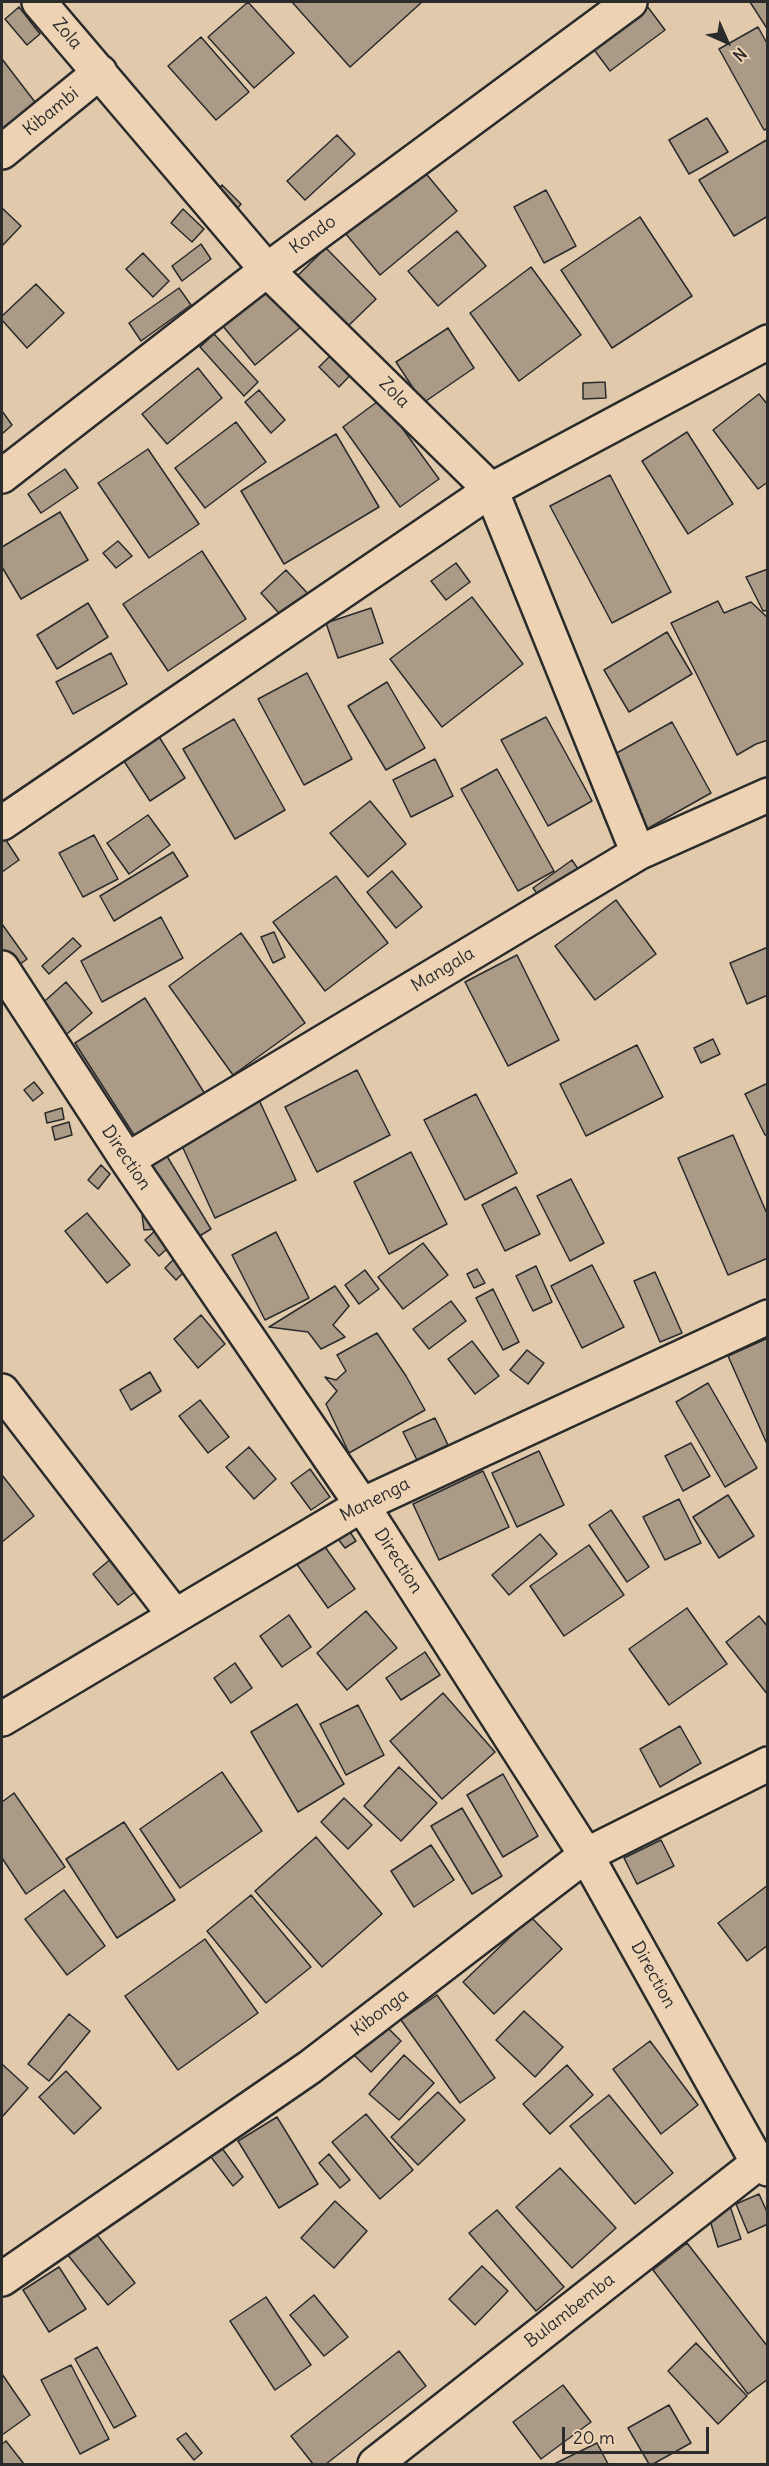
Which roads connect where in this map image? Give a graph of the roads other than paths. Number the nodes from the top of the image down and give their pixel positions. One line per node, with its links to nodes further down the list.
1 (39, 2): 3 (street, Zola)
2 (630, 2): 5 (street, Kondo)
3 (100, 72): 4 (street, Kibambi); 5 (street, Zola)
4 (2, 152)
5 (267, 270): 7 (street, Kondo); 8 (street, Zola)
6 (768, 342): 8 (street)
7 (2, 476)
8 (491, 490): 10 (street); 11 (street, Zola)
9 (768, 795): 11 (street, Mangala)
10 (2, 823)
11 (638, 853): 13 (street, Mangala)
12 (2, 968): 13 (street, Direction)
13 (127, 1160): 16 (street, Direction)
14 (768, 1317): 16 (street, Manenga)
15 (2, 1391): 17 (street)
16 (362, 1505): 17 (street, Manenga); 20 (street, Direction)
17 (175, 1616): 18 (street, Manenga)
18 (2, 1719)
19 (768, 1764): 20 (street, Kibonga)
20 (586, 1855): 21 (street, Direction); 22 (street, Kibonga)
21 (764, 2164): 23 (street, Bulambemba)
22 (2, 2278)
23 (375, 2464)

